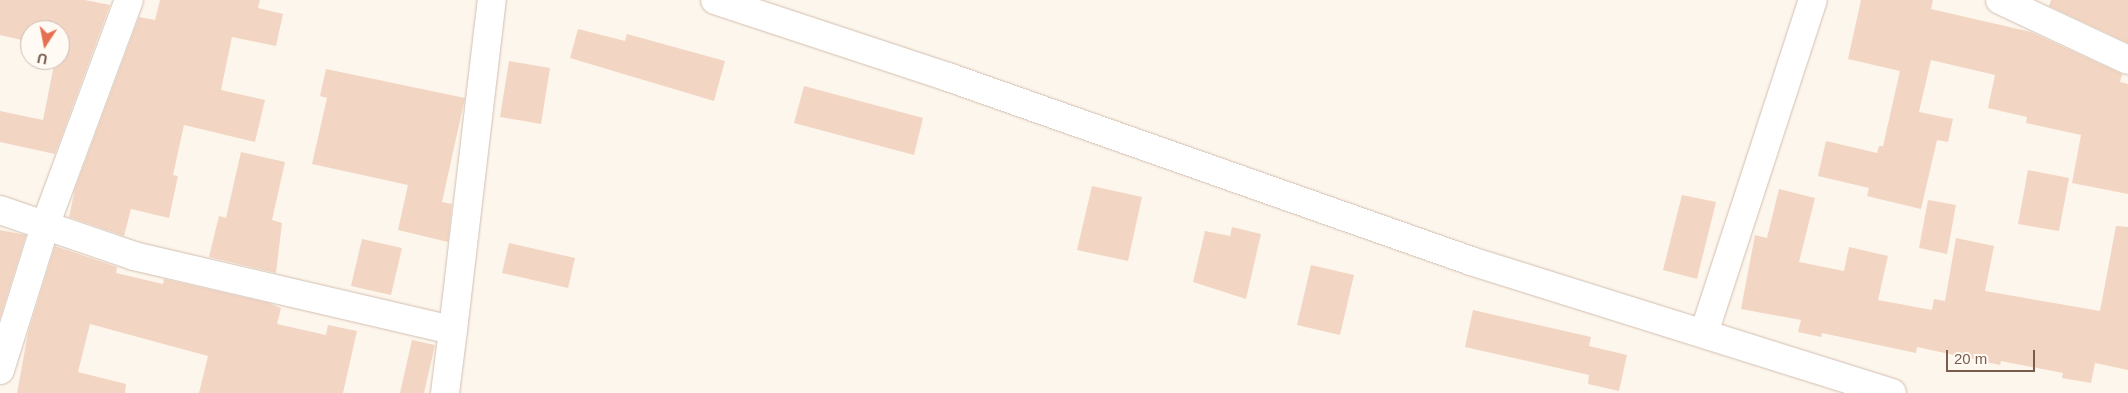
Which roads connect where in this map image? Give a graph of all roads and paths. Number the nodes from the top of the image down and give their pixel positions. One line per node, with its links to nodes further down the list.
1 (129, 0): 8 (street)
2 (492, 0): 9 (street)
3 (714, 0): 10 (street)
4 (1813, 0): 10 (street)
5 (2000, 0): 6 (street)
6 (2128, 60)
7 (0, 210): 8 (street)
8 (46, 223): 9 (street); 11 (street)
9 (453, 330): 12 (street)
10 (1704, 333): 13 (street)
11 (0, 370)
12 (445, 393)
13 (1892, 393)

